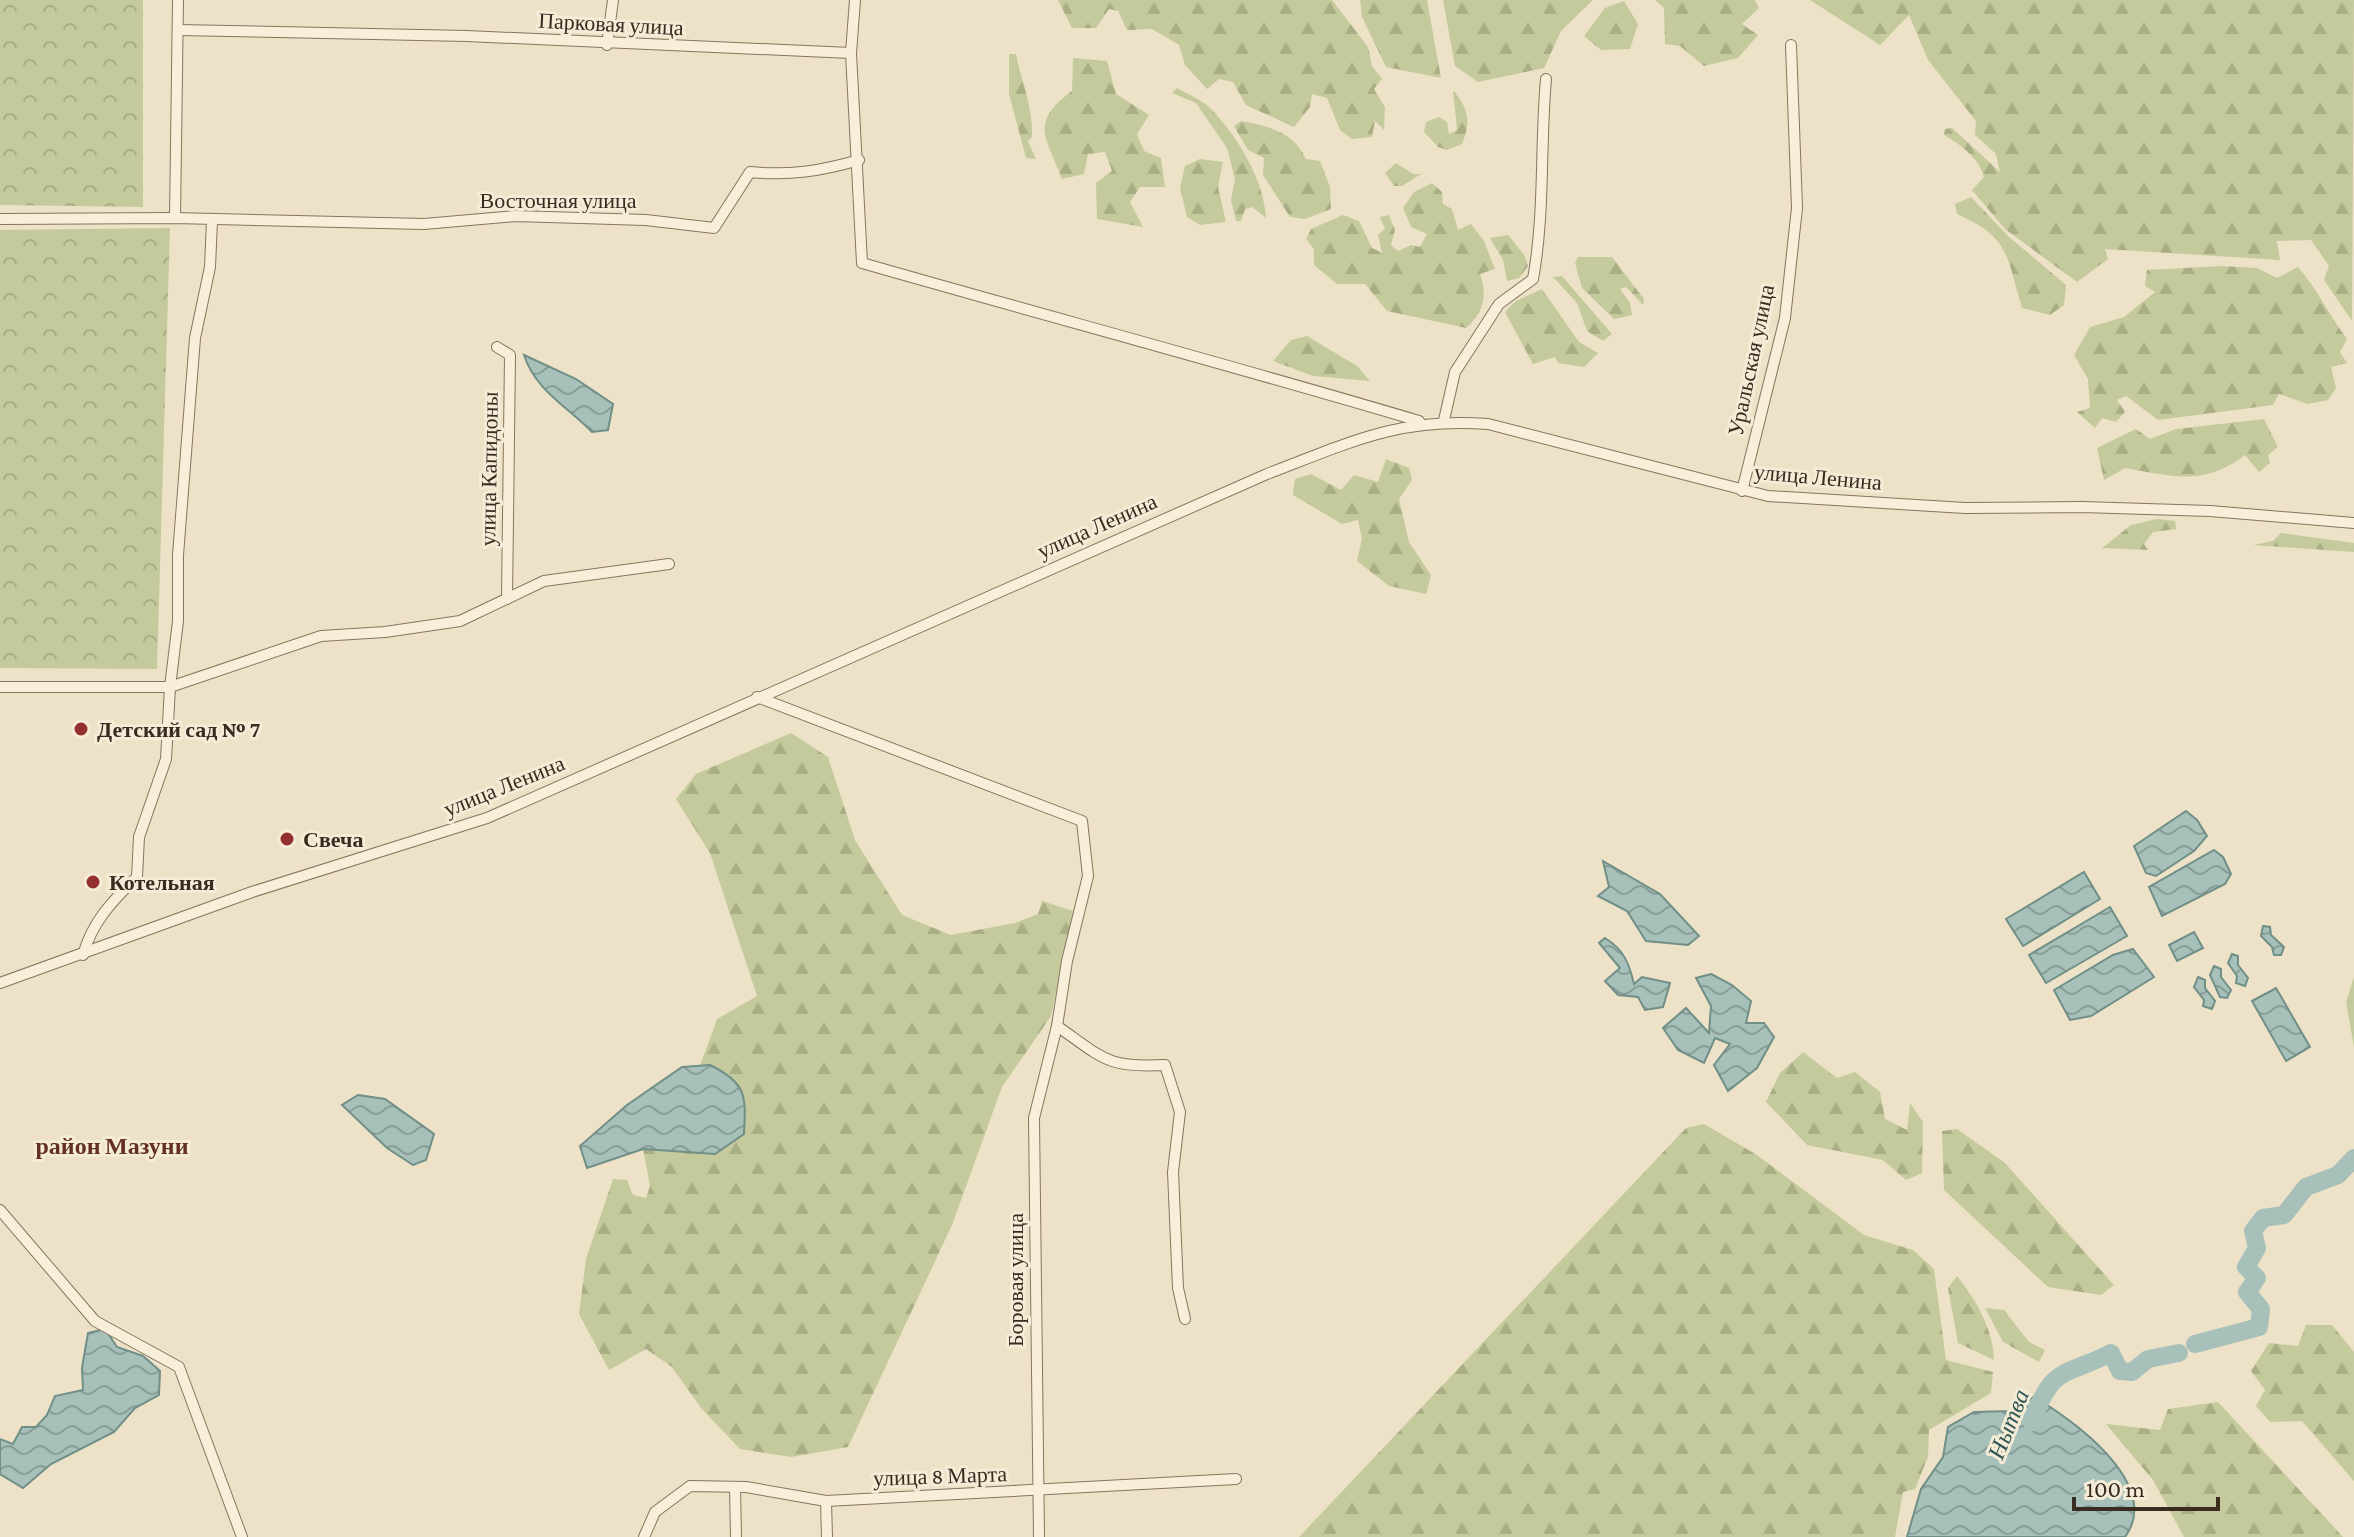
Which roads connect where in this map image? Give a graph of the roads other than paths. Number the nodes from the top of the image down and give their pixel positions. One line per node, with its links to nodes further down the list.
1 (178, 0): 4 (street)
2 (613, 0): 5 (street)
3 (855, 0): 7 (street)
4 (178, 30): 5 (street, Парковая улица); 10 (street)
5 (607, 45): 7 (street, Парковая улица)
6 (1791, 45): 16 (street, Уральская улица)
7 (851, 53): 9 (street)
8 (1546, 79): 14 (street)
9 (859, 160): 12 (street, Восточная улица); 15 (street)
10 (175, 218): 11 (street, Восточная улица); 12 (street, Восточная улица)
11 (0, 219)
12 (212, 221): 21 (street)
13 (497, 347): 19 (street, улица Капидоны)
14 (1444, 420): 15 (street, улица Ленина); 16 (street, улица Ленина)
15 (1425, 423): 22 (street, улица Ленина)
16 (1742, 491): 17 (street, улица Ленина)
17 (2354, 523)
18 (669, 564): 19 (street)
19 (507, 599): 21 (street)
20 (0, 687): 21 (street)
21 (170, 687): 23 (street)
22 (757, 697): 23 (street, улица Ленина); 25 (street, Боровая улица)
23 (83, 955): 24 (street, улица Ленина)
24 (0, 983)
25 (1057, 1026): 27 (street); 30 (street, Боровая улица)
26 (0, 1210): 32 (street)
27 (1185, 1319)
28 (1236, 1479): 30 (street, улица 8 Марта)
29 (735, 1487): 31 (street, улица 8 Марта); 33 (street, улица 8 Марта); 34 (street)
30 (1037, 1492): 31 (street, улица 8 Марта); 36 (street, Боровая улица)
31 (826, 1501): 35 (street)
32 (242, 1537)
33 (644, 1537)
34 (736, 1537)
35 (827, 1537)
36 (1039, 1537)

